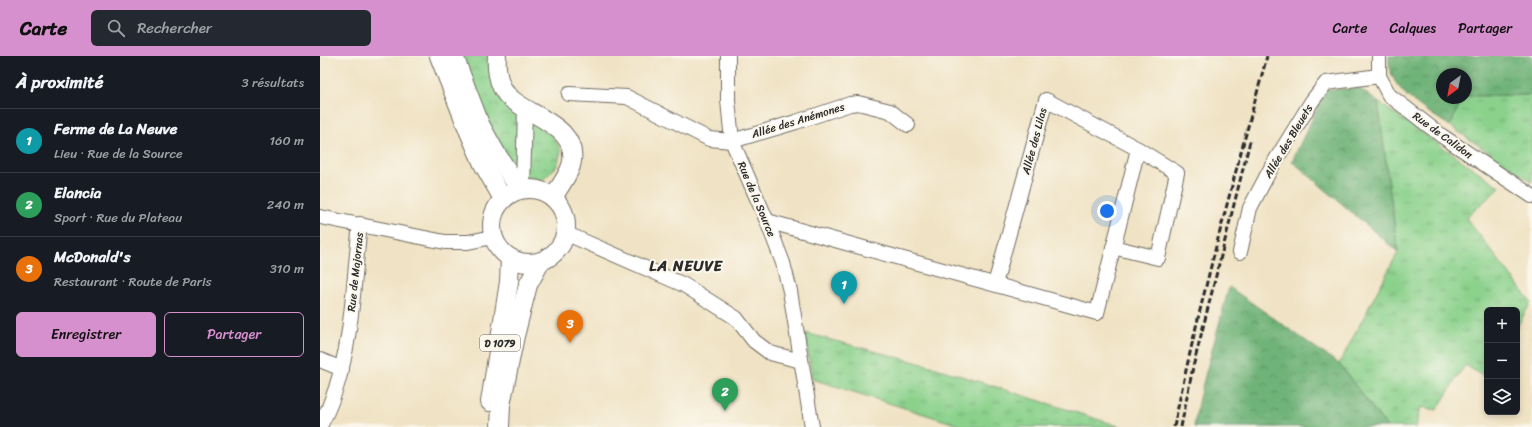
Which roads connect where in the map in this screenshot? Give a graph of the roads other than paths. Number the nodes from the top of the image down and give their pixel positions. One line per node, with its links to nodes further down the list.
1 (439, 56): 15 (main road)
2 (454, 56): 12 (main road)
3 (497, 56): 8 (main road)
4 (728, 56): 10 (street, Rue de la Source)
5 (1379, 56): 6 (street, Rue de Calidon)
6 (1379, 76): 13 (street, Rue de Calidon); 22 (street, Allée des Bleuets)
7 (569, 94): 10 (street)
8 (525, 108): 12 (street); 14 (main road)
9 (908, 125): 10 (street, Allée des Anémones)
10 (732, 141): 17 (street, Rue de la Source)
11 (1138, 149): 21 (street); 21 (street, Allée des Lilas); 25 (street, Allée des Lilas)
12 (522, 189): 14 (main road); 15 (main road)
13 (1532, 196)
14 (552, 198): 19 (main road)
15 (503, 199): 20 (main road)
16 (320, 217): 18 (street)
17 (767, 221): 25 (street); 27 (street, Rue de la Source)
18 (360, 224): 20 (street, Rue de Majornas); 28 (street, Rue de Majornas)
19 (565, 233): 24 (main road); 27 (street)
20 (493, 237): 23 (main road)
21 (1113, 248): 25 (street)
22 (1240, 252)
23 (510, 258): 24 (main road); 31 (main road, D 1079)
24 (541, 262): 32 (main road, D 1079)
25 (995, 284)
26 (320, 360): 28 (street)
27 (801, 361): 33 (street, Rue de la Source)
28 (342, 369): 29 (street, Rue de Majornas)
29 (320, 425): 30 (street)
30 (325, 427)
31 (489, 427)
32 (500, 427)
33 (812, 427)

